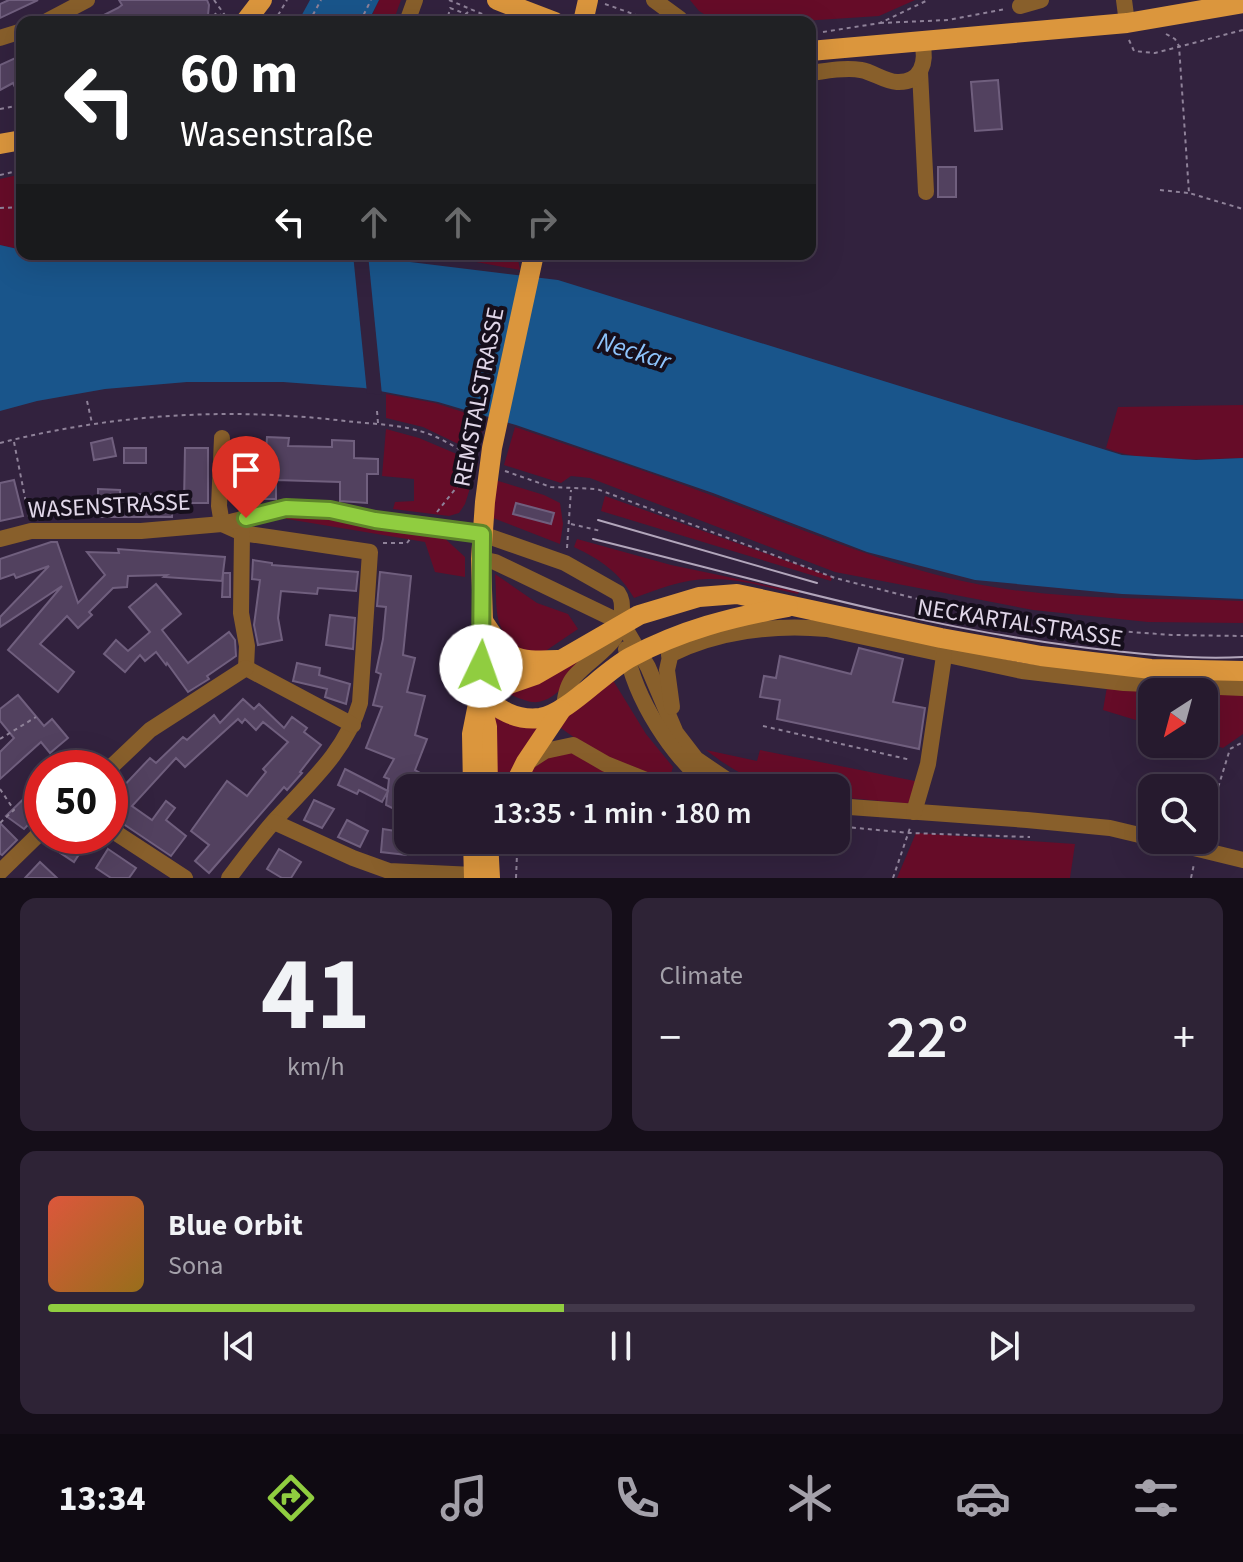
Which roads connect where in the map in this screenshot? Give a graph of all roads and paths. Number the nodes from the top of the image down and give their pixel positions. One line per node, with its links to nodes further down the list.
1 (87, 0): 17 (street)
2 (214, 0): 16 (path)
3 (262, 0): 20 (main road)
4 (449, 0): 15 (path)
5 (497, 0): 23 (main road)
6 (614, 0): 13 (path)
7 (654, 0): 25 (street)
8 (928, 0): 26 (path)
9 (1041, 0): 14 (street)
10 (1124, 0): 27 (street)
11 (596, 2): 13 (path)
12 (1243, 3): 27 (main road)
13 (613, 6): 24 (path)
14 (1020, 6): 26 (path)
15 (472, 9): 21 (path); 22 (path)
16 (219, 10): 18 (path); 19 (path)
17 (56, 16)
18 (214, 16)
19 (221, 16)
20 (240, 16)
21 (448, 16)
22 (488, 16)
23 (539, 16)
24 (640, 16)
25 (676, 16)
26 (880, 23): 29 (path)
27 (1127, 23): 30 (main road); 31 (path)
28 (1243, 30): 31 (path)
29 (824, 31)
30 (922, 42): 32 (main road); 34 (street)
31 (1179, 46): 37 (path)
32 (816, 51)
33 (816, 72): 34 (street)
34 (920, 72): 36 (street)
35 (1160, 190): 37 (path)
36 (926, 192)
37 (1189, 193): 38 (path)
38 (1243, 209)
39 (532, 260): 47 (main road, REMSTALSTRASSE)
40 (87, 401): 42 (path)
41 (377, 411): 43 (path)
42 (92, 423): 43 (path); 45 (path)
43 (378, 424): 47 (path)
44 (222, 438): 51 (street)
45 (14, 439): 46 (path); 52 (path)
46 (0, 443)
47 (481, 454): 50 (path); 55 (main road, REMSTALSTRASSE)
48 (500, 470): 49 (path)
49 (571, 489): 53 (path); 64 (path)
50 (434, 516)
51 (222, 524): 52 (street, WASENSTRASSE); 54 (street, WASENSTRASSE); 55 (street, WASENSTRASSE)
52 (31, 531): 57 (street, WASENSTRASSE)
53 (601, 531)
54 (242, 533): 58 (street, WASENSTRASSE); 69 (street)
55 (482, 534): 59 (main road, REMSTALSTRASSE); 62 (street, WASENSTRASSE)
56 (411, 538): 58 (path)
57 (0, 539)
58 (370, 552): 76 (street)
59 (481, 559): 61 (main road, REMSTALSTRASSE); 62 (street)
60 (792, 606): 62 (main road, NECKARTALSTRASSE); 63 (main road, NECKARTALSTRASSE); 70 (main road, NECKARTALSTRASSE)
61 (483, 621): 68 (main road); 72 (main road, REMSTALSTRASSE)
62 (622, 623): 65 (street); 68 (main road, NECKARTALSTRASSE); 73 (street)
63 (678, 633): 65 (main road, NECKARTALSTRASSE); 66 (street)
64 (1243, 636)
65 (634, 655): 73 (main road, NECKARTALSTRASSE); 78 (street); 89 (street)
66 (669, 655): 67 (street); 78 (street)
67 (944, 656): 71 (street); 84 (street)
68 (562, 660): 72 (main road, NECKARTALSTRASSE)
69 (246, 668): 76 (street); 82 (street)
70 (1243, 671)
71 (1243, 688)
72 (480, 694): 75 (main road); 85 (main road, REMSTALSTRASSE); 86 (main road, REMSTALSTRASSE)
73 (564, 707): 75 (main road, NECKARTALSTRASSE)
74 (36, 717): 79 (path)
75 (547, 722): 81 (street); 83 (main road)
76 (353, 725): 95 (street)
77 (763, 726): 84 (path)
78 (676, 733): 90 (street)
79 (0, 739)
80 (1243, 742): 91 (path)
81 (573, 745): 83 (street); 88 (street)
82 (128, 751)
83 (526, 762): 87 (main road)
84 (928, 764): 94 (street)
85 (473, 774)
86 (488, 774)
87 (520, 774)
88 (631, 774)
89 (699, 774)
90 (718, 774)
91 (1218, 788)
92 (0, 789): 96 (path)
93 (850, 807): 94 (street)
94 (914, 812): 98 (path); 99 (street)
95 (274, 822): 111 (street); 115 (street)
96 (0, 823)
97 (850, 827): 98 (path)
98 (909, 833): 100 (path); 117 (path)
99 (1138, 835)
100 (1036, 837)
101 (128, 841): 114 (street)
102 (24, 849): 110 (street)
103 (476, 854): 113 (main road)
104 (486, 854): 113 (main road)
105 (491, 854): 113 (main road)
106 (517, 854): 116 (path)
107 (1218, 854): 108 (street)
108 (1243, 860)
109 (1194, 861): 118 (path)
110 (0, 872)
111 (388, 874): 112 (street)
112 (447, 876): 113 (street)
113 (482, 877)
114 (185, 878)
115 (229, 878)
116 (516, 878)
117 (893, 878)
118 (1191, 878)

